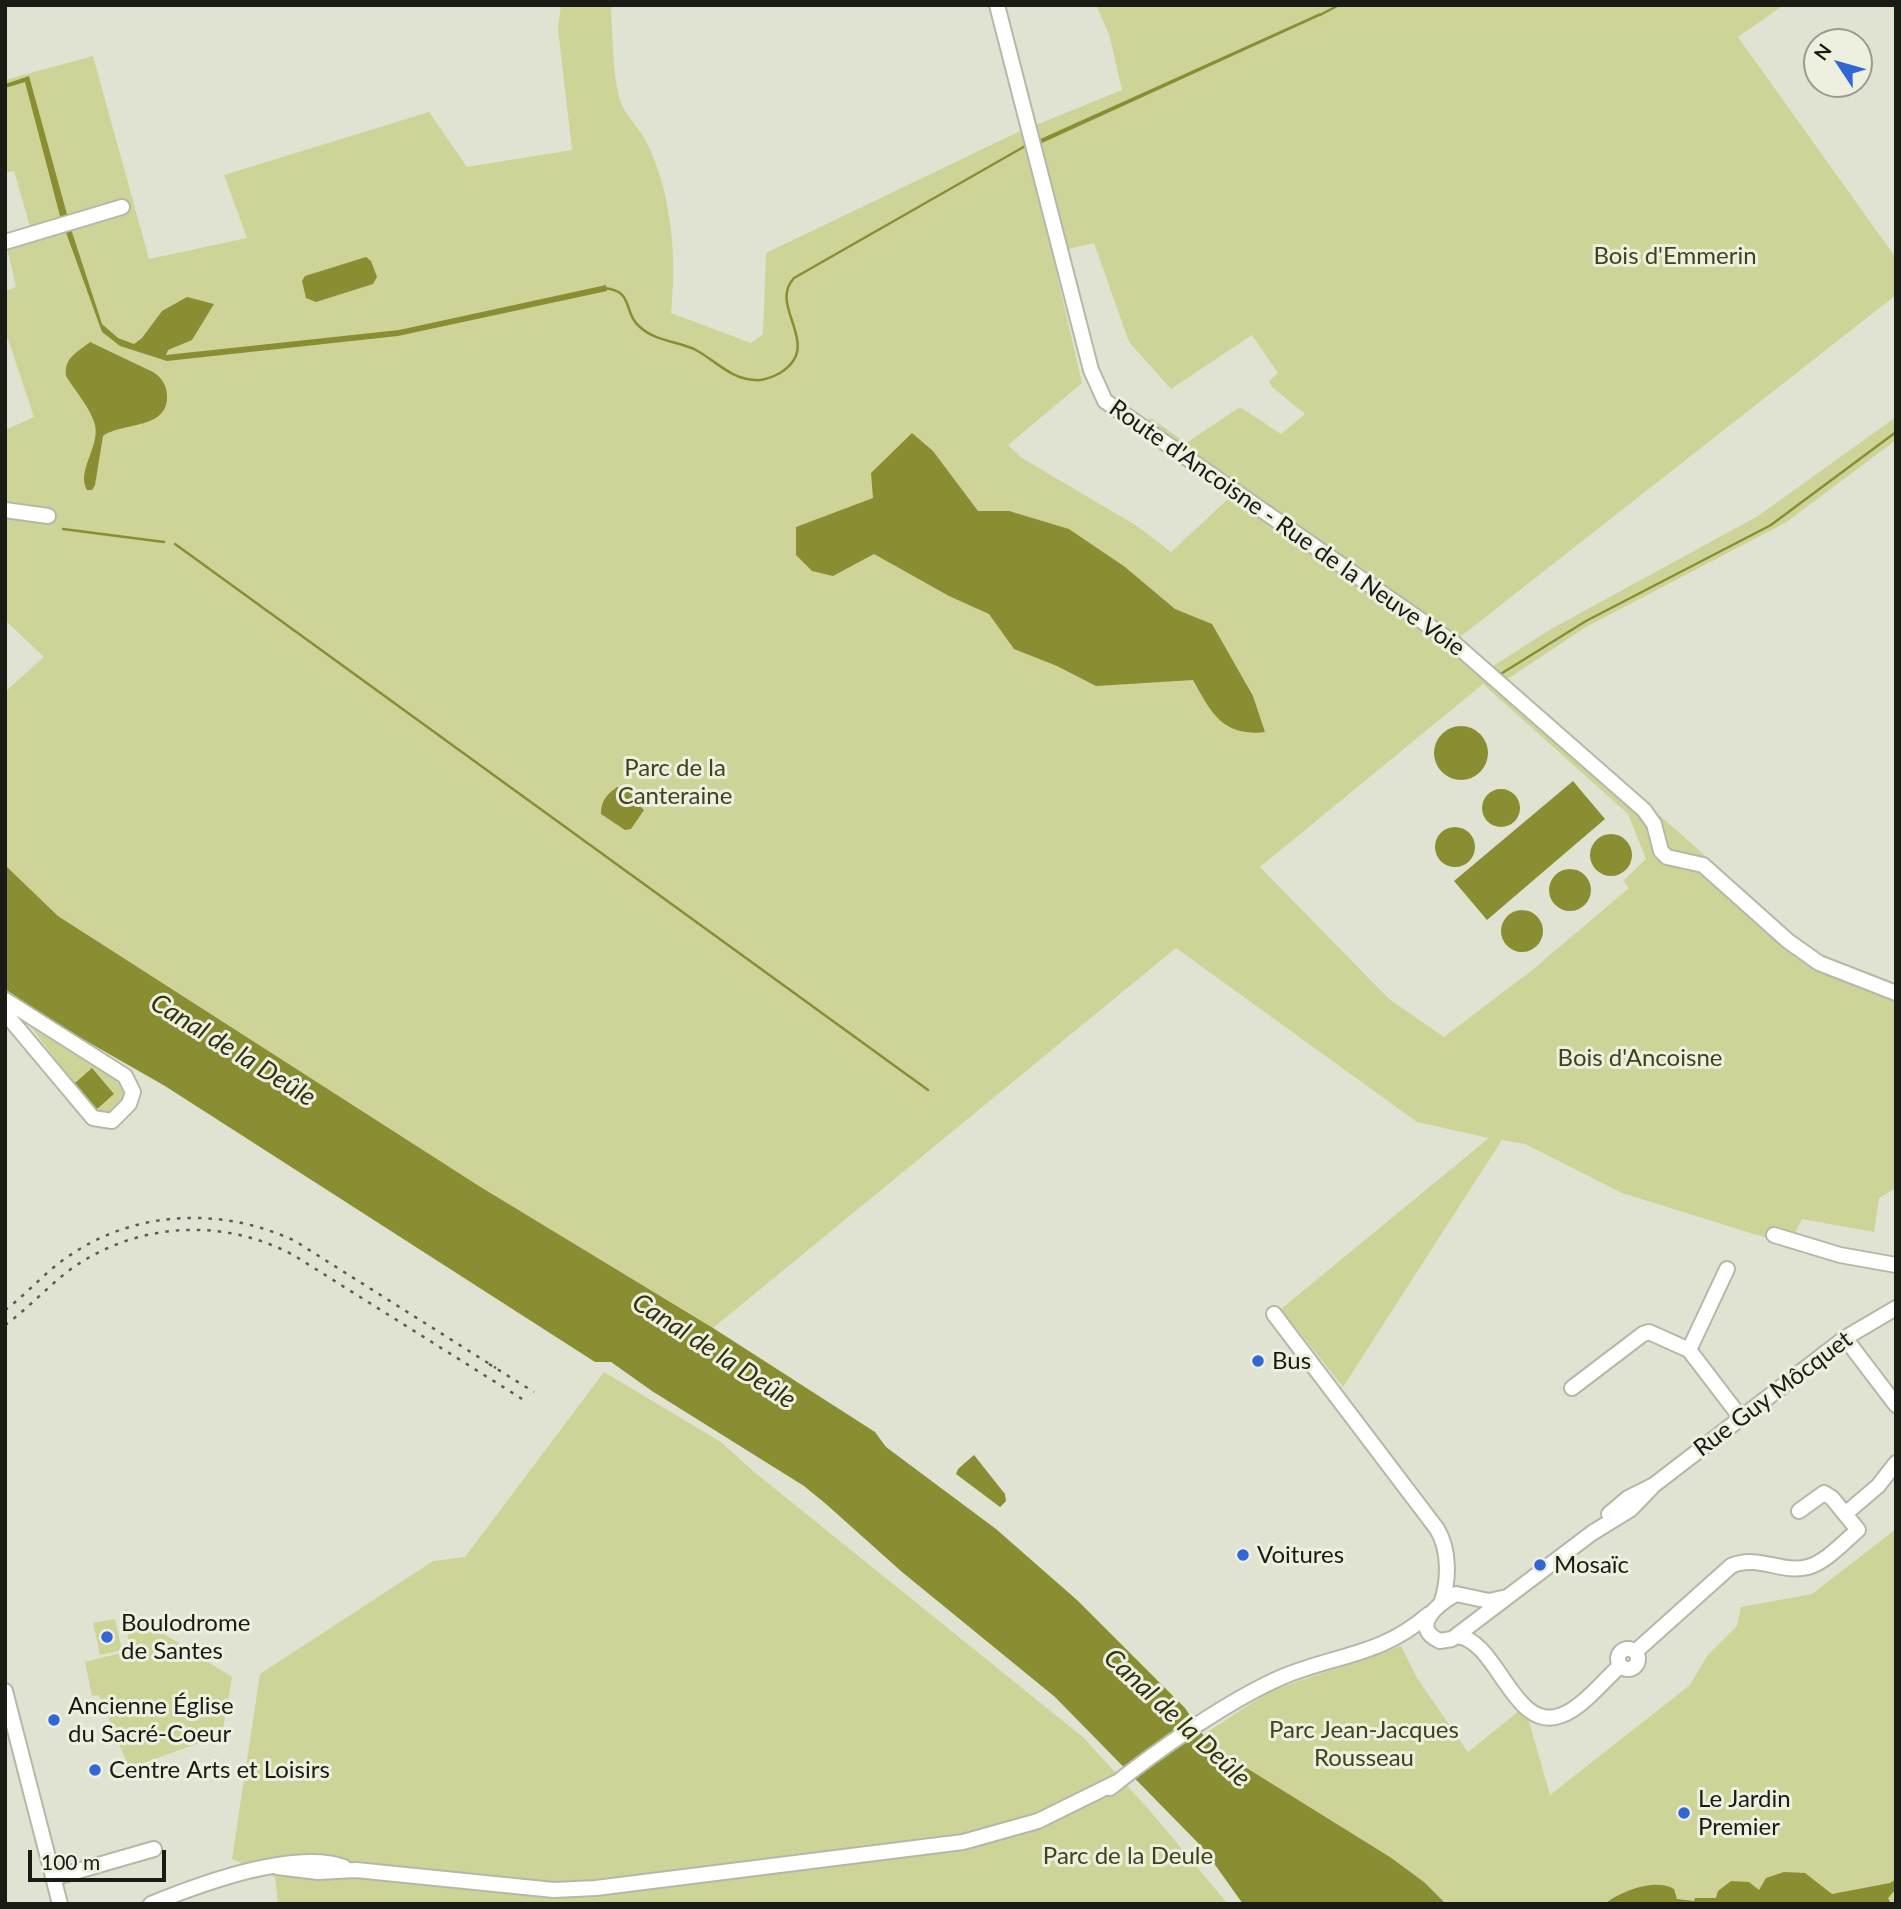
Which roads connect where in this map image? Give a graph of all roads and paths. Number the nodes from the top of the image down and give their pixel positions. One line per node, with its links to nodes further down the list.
1 (997, 5): 6 (street, Route d'Ancoisne - Rue de la Neuve Voie)
2 (122, 207): 3 (street)
3 (5, 242)
4 (5, 510): 5 (street)
5 (48, 516)
6 (1896, 993)
7 (5, 1000): 8 (street)
8 (5, 1013)
9 (1774, 1236): 10 (street)
10 (1896, 1265)
11 (1727, 1269): 15 (street)
12 (1896, 1308): 14 (street, Rue Guy Môcquet)
13 (1274, 1314): 22 (street)
14 (1845, 1338): 17 (street); 18 (street, Rue Guy Môcquet)
15 (1689, 1350): 16 (street); 18 (street)
16 (1572, 1388)
17 (1896, 1405)
18 (1741, 1418): 24 (street, Rue Guy Môcquet)
19 (1896, 1463): 21 (street)
20 (1799, 1511): 21 (street)
21 (1846, 1514): 30 (street)
22 (1447, 1570): 23 (street); 25 (street)
23 (1469, 1596): 24 (street); 25 (street); 26 (street)
24 (1507, 1597): 26 (street, Rue Guy Môcquet)
25 (1435, 1609): 28 (street); 29 (street)
26 (1476, 1621): 27 (street); 30 (street)
27 (1457, 1636): 29 (street); 30 (street)
28 (1399, 1637): 29 (street); 34 (street)
29 (1433, 1637)
30 (1475, 1642)
31 (5, 1691): 33 (street)
32 (154, 1849): 33 (street)
33 (53, 1878): 35 (street)
34 (175, 1899): 36 (street)
35 (60, 1904)
36 (150, 1904)

